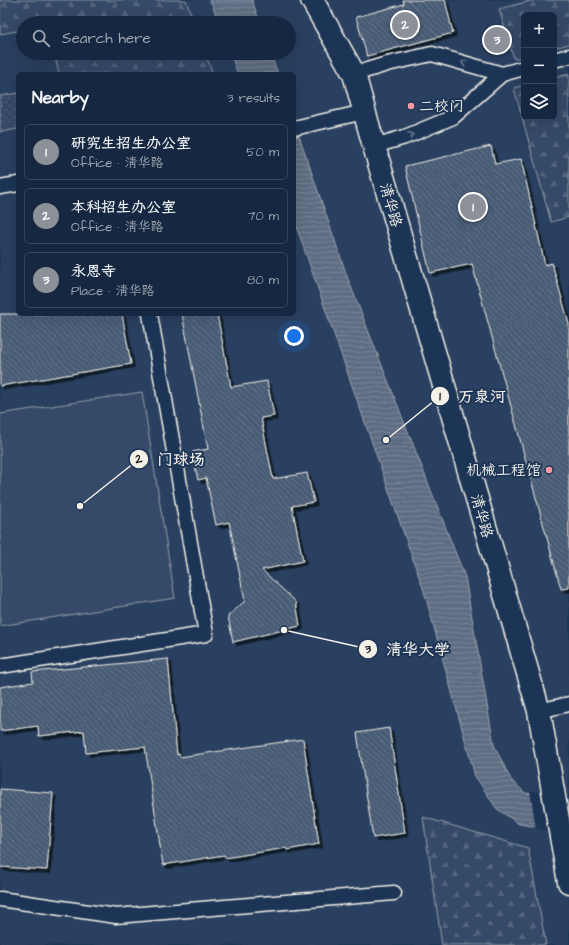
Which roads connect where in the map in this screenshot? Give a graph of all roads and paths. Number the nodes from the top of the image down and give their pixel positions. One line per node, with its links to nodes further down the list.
1 (312, 0): 5 (street, 清华路)
2 (569, 56): 3 (lane)
3 (557, 59)
4 (521, 69): 6 (lane)
5 (354, 74): 6 (lane, one-way to 5); 7 (street, 清华路)
6 (502, 74): 9 (lane, one-way to 6)
7 (364, 112): 8 (lane); 9 (street, 清华路)
8 (301, 126)
9 (374, 146): 15 (street, 清华路)
10 (16, 184): 11 (lane)
11 (0, 187)
12 (150, 316): 13 (lane)
13 (0, 666)
14 (569, 704): 15 (lane)
15 (539, 711): 16 (street, 清华路)
16 (569, 882)
17 (394, 893): 18 (lane)
18 (0, 899)

